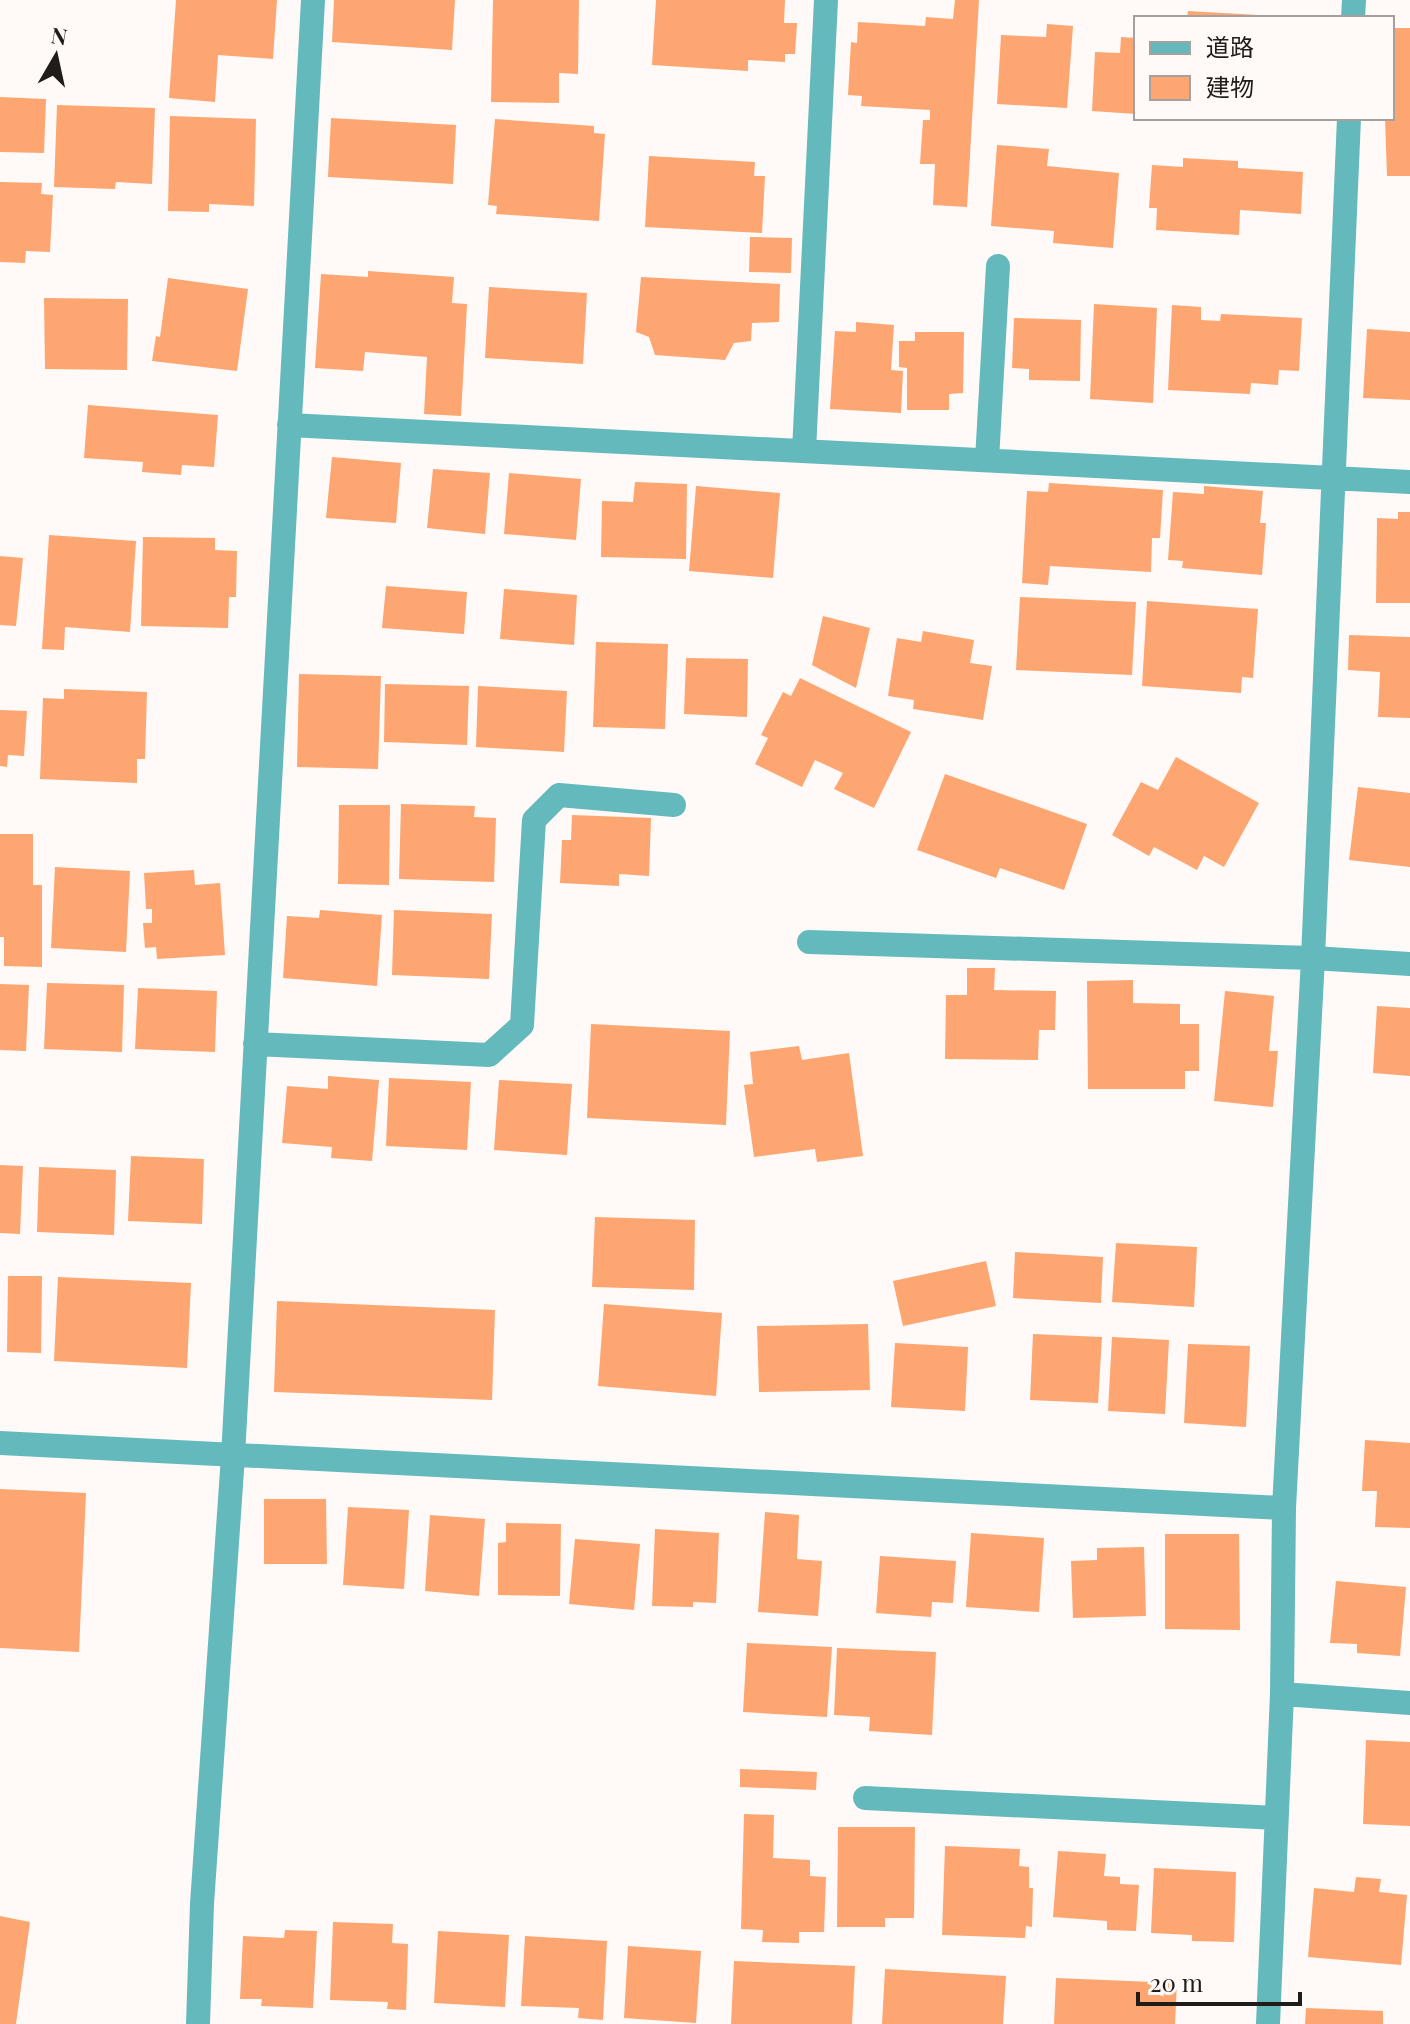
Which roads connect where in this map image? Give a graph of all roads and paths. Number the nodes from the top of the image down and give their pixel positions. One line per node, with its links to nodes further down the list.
1 (313, 0): 5 (street)
2 (826, 0): 6 (street)
3 (1349, 120): 8 (street)
4 (998, 266): 7 (street)
5 (289, 425): 6 (street); 14 (street)
6 (804, 451): 7 (street)
7 (987, 460): 8 (street)
8 (1334, 478): 9 (street); 12 (street)
9 (1410, 482)
10 (674, 805): 14 (street)
11 (809, 942): 12 (street)
12 (1313, 958): 13 (street); 17 (street)
13 (1410, 964)
14 (255, 1044): 16 (street)
15 (0, 1443): 16 (street)
16 (233, 1456): 17 (street); 22 (street)
17 (1284, 1508): 18 (street)
18 (1282, 1694): 19 (street); 21 (street)
19 (1410, 1703)
20 (865, 1798): 21 (street)
21 (1276, 1818): 23 (street)
22 (198, 2024)
23 (1268, 2024)

